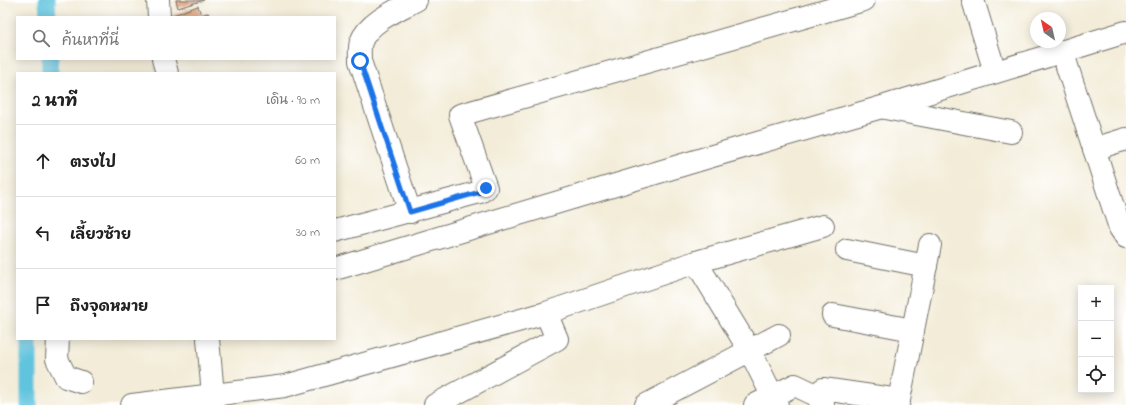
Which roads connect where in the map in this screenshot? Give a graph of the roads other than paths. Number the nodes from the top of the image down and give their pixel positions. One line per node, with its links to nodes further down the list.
1 (158, 0): 5 (street)
2 (416, 0): 15 (street)
3 (864, 0): 15 (street)
4 (973, 0): 10 (street)
5 (159, 16)
6 (1126, 32): 7 (street)
7 (1062, 51): 10 (street); 14 (street)
8 (163, 60): 9 (street)
9 (167, 72)
10 (995, 72): 11 (street)
11 (882, 107): 12 (street); 23 (street)
12 (1011, 132)
13 (1126, 139): 14 (street)
14 (1094, 149): 18 (street)
15 (410, 212): 17 (street)
16 (823, 226): 21 (street)
17 (336, 231)
18 (1126, 237)
19 (930, 245): 22 (street)
20 (847, 250): 22 (street)
21 (696, 262): 24 (street); 30 (street)
22 (926, 266): 26 (street)
23 (336, 269)
24 (546, 313): 32 (street); 37 (street)
25 (832, 316): 26 (street)
26 (913, 330): 35 (street)
27 (779, 335): 30 (street)
28 (58, 340): 31 (street)
29 (208, 340): 32 (street)
30 (750, 351): 34 (street); 38 (street)
31 (81, 382)
32 (212, 395): 36 (street)
33 (823, 397): 34 (street); 35 (street)
34 (768, 402)
35 (899, 402)
36 (132, 405)
37 (435, 405)
38 (646, 405)

